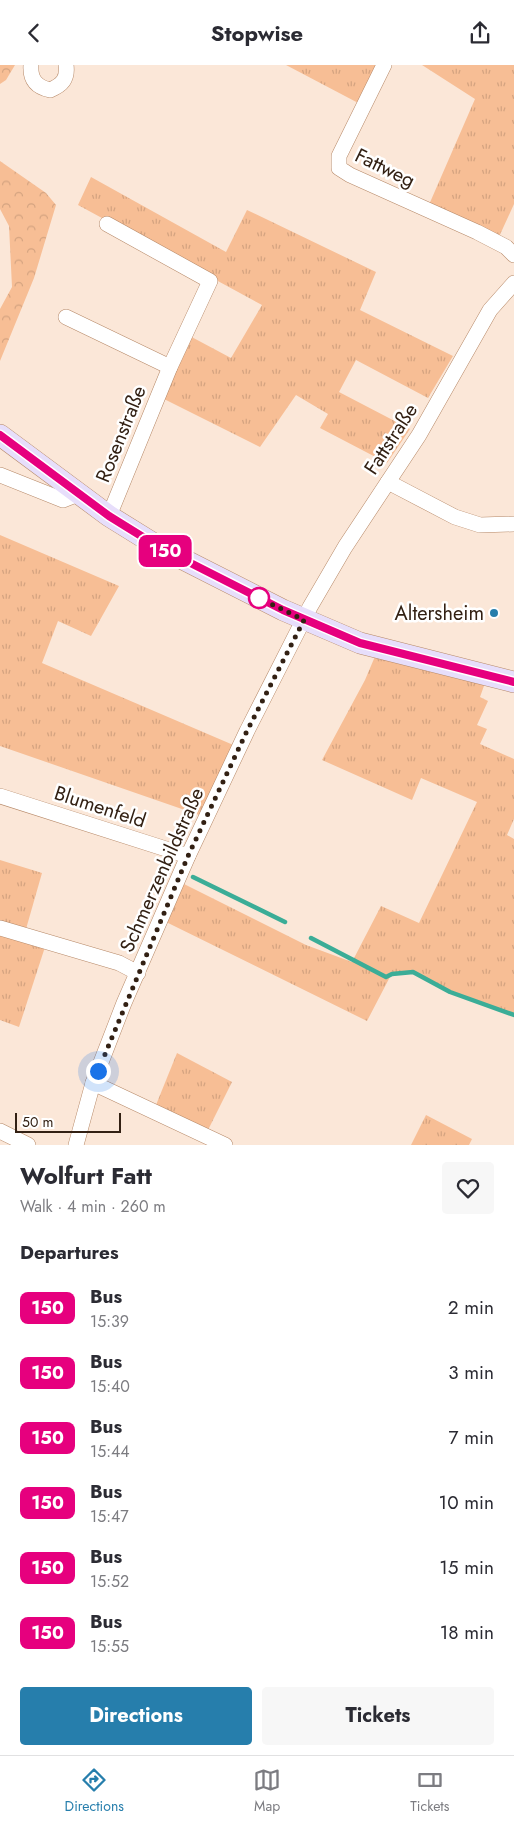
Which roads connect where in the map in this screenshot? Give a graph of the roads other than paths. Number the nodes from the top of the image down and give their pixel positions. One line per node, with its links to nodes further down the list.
1 (31, 65): 2 (street)
2 (66, 65)
3 (384, 65): 5 (street, Fattweg)
4 (107, 224): 8 (street, Rosenstraße)
5 (514, 255)
6 (514, 283): 11 (street, Fattstraße)
7 (66, 317): 8 (street)
8 (170, 367): 13 (street, Rosenstraße)
9 (0, 435): 12 (street)
10 (0, 475): 12 (street)
11 (388, 482): 14 (street); 15 (street, Fattstraße)
12 (78, 494): 13 (street)
13 (109, 516): 15 (street)
14 (514, 524)
15 (304, 620): 16 (street); 18 (street, Schmerzenbildstraße)
16 (514, 682)
17 (0, 796): 18 (street, Blumenfeld)
18 (188, 856): 20 (street, Schmerzenbildstraße)
19 (0, 928): 20 (street)
20 (138, 973): 21 (street, Schmerzenbildstraße)
21 (93, 1083): 23 (street, Schmerzenbildstraße); 25 (street)
22 (0, 1131): 24 (street)
23 (77, 1144)
24 (28, 1145)
25 (225, 1145)

